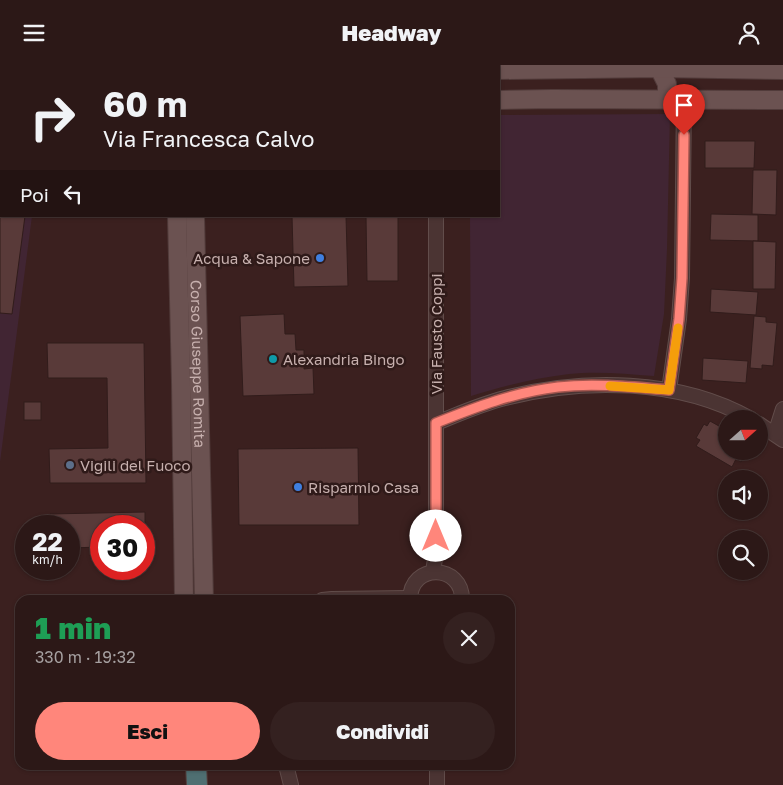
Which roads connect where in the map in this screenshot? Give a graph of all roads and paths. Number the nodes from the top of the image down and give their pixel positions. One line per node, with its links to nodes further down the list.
1 (659, 67): 2 (main road); 3 (main road); 4 (main road)
2 (500, 70)
3 (783, 70)
4 (675, 99): 5 (main road); 6 (main road); 10 (street)
5 (500, 100)
6 (783, 100)
7 (177, 217): 17 (main road, Corso Giuseppe Romita)
8 (195, 217): 18 (main road, Corso Giuseppe Romita)
9 (436, 217): 13 (street, Via Fausto Coppi)
10 (669, 390): 12 (street); 13 (street)
11 (783, 409): 15 (street)
12 (731, 410)
13 (436, 423): 16 (street, Via Fausto Coppi)
14 (768, 430): 15 (street)
15 (779, 437)
16 (433, 572): 19 (street); 20 (street)
17 (184, 595)
18 (204, 595)
19 (409, 595)
20 (461, 595)
21 (196, 770): 24 (highway)
22 (287, 770): 25 (street)
23 (437, 770): 26 (street)
24 (196, 785)
25 (291, 785)
26 (437, 785)

